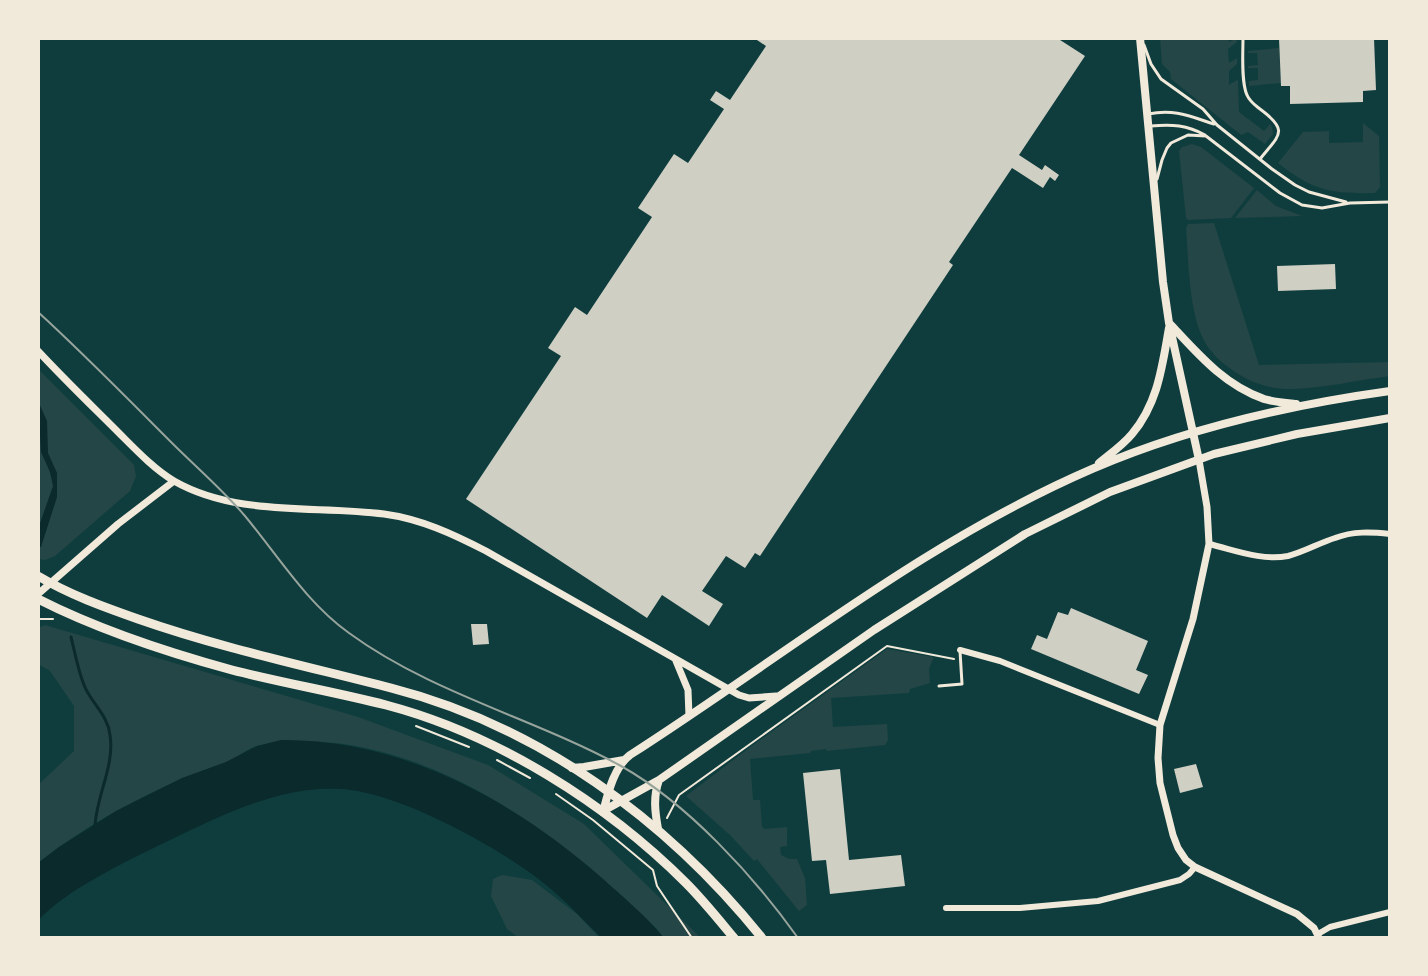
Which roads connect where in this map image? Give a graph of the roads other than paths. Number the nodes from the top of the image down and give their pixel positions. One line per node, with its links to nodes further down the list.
1 (1140, 38): 3 (main road); 4 (lane)
2 (1243, 38): 7 (lane)
3 (1146, 115): 4 (lane); 5 (main road)
4 (1217, 125): 7 (lane)
5 (1147, 126): 6 (lane); 8 (main road)
6 (1206, 136): 8 (lane); 10 (lane)
7 (1260, 159): 10 (lane)
8 (1154, 195): 11 (main road)
9 (1390, 202): 10 (lane)
10 (1350, 203)
11 (1169, 323): 14 (main road); 16 (main road); 18 (main road)
12 (38, 351): 19 (street)
13 (1390, 391): 14 (main road)
14 (1303, 405): 16 (main road)
15 (1390, 418): 17 (main road)
16 (1193, 432): 17 (main road); 18 (main road)
17 (1199, 460): 21 (street); 29 (main road)
18 (1093, 468): 28 (main road)
19 (174, 481): 23 (street); 26 (street)
20 (1390, 534): 21 (street)
21 (1209, 544): 31 (street)
22 (38, 576): 23 (main road)
23 (50, 583): 24 (street); 33 (main road)
24 (38, 596): 37 (main road)
25 (960, 650): 27 (lane); 31 (street)
26 (675, 659): 28 (street); 30 (street)
27 (939, 686)
28 (729, 689): 29 (street); 30 (main road)
29 (776, 696): 34 (main road)
30 (689, 716): 32 (main road)
31 (1160, 725): 39 (street)
32 (624, 760): 33 (main road); 35 (main road)
33 (572, 768): 35 (main road)
34 (659, 780): 36 (main road); 38 (main road)
35 (609, 790): 36 (main road); 37 (main road)
36 (623, 800): 37 (main road); 38 (main road)
37 (603, 812): 43 (main road)
38 (658, 829): 44 (main road)
39 (1195, 867): 40 (street); 42 (street)
40 (946, 908)
41 (1390, 912): 42 (street)
42 (1318, 936)
43 (734, 938)
44 (762, 938)

